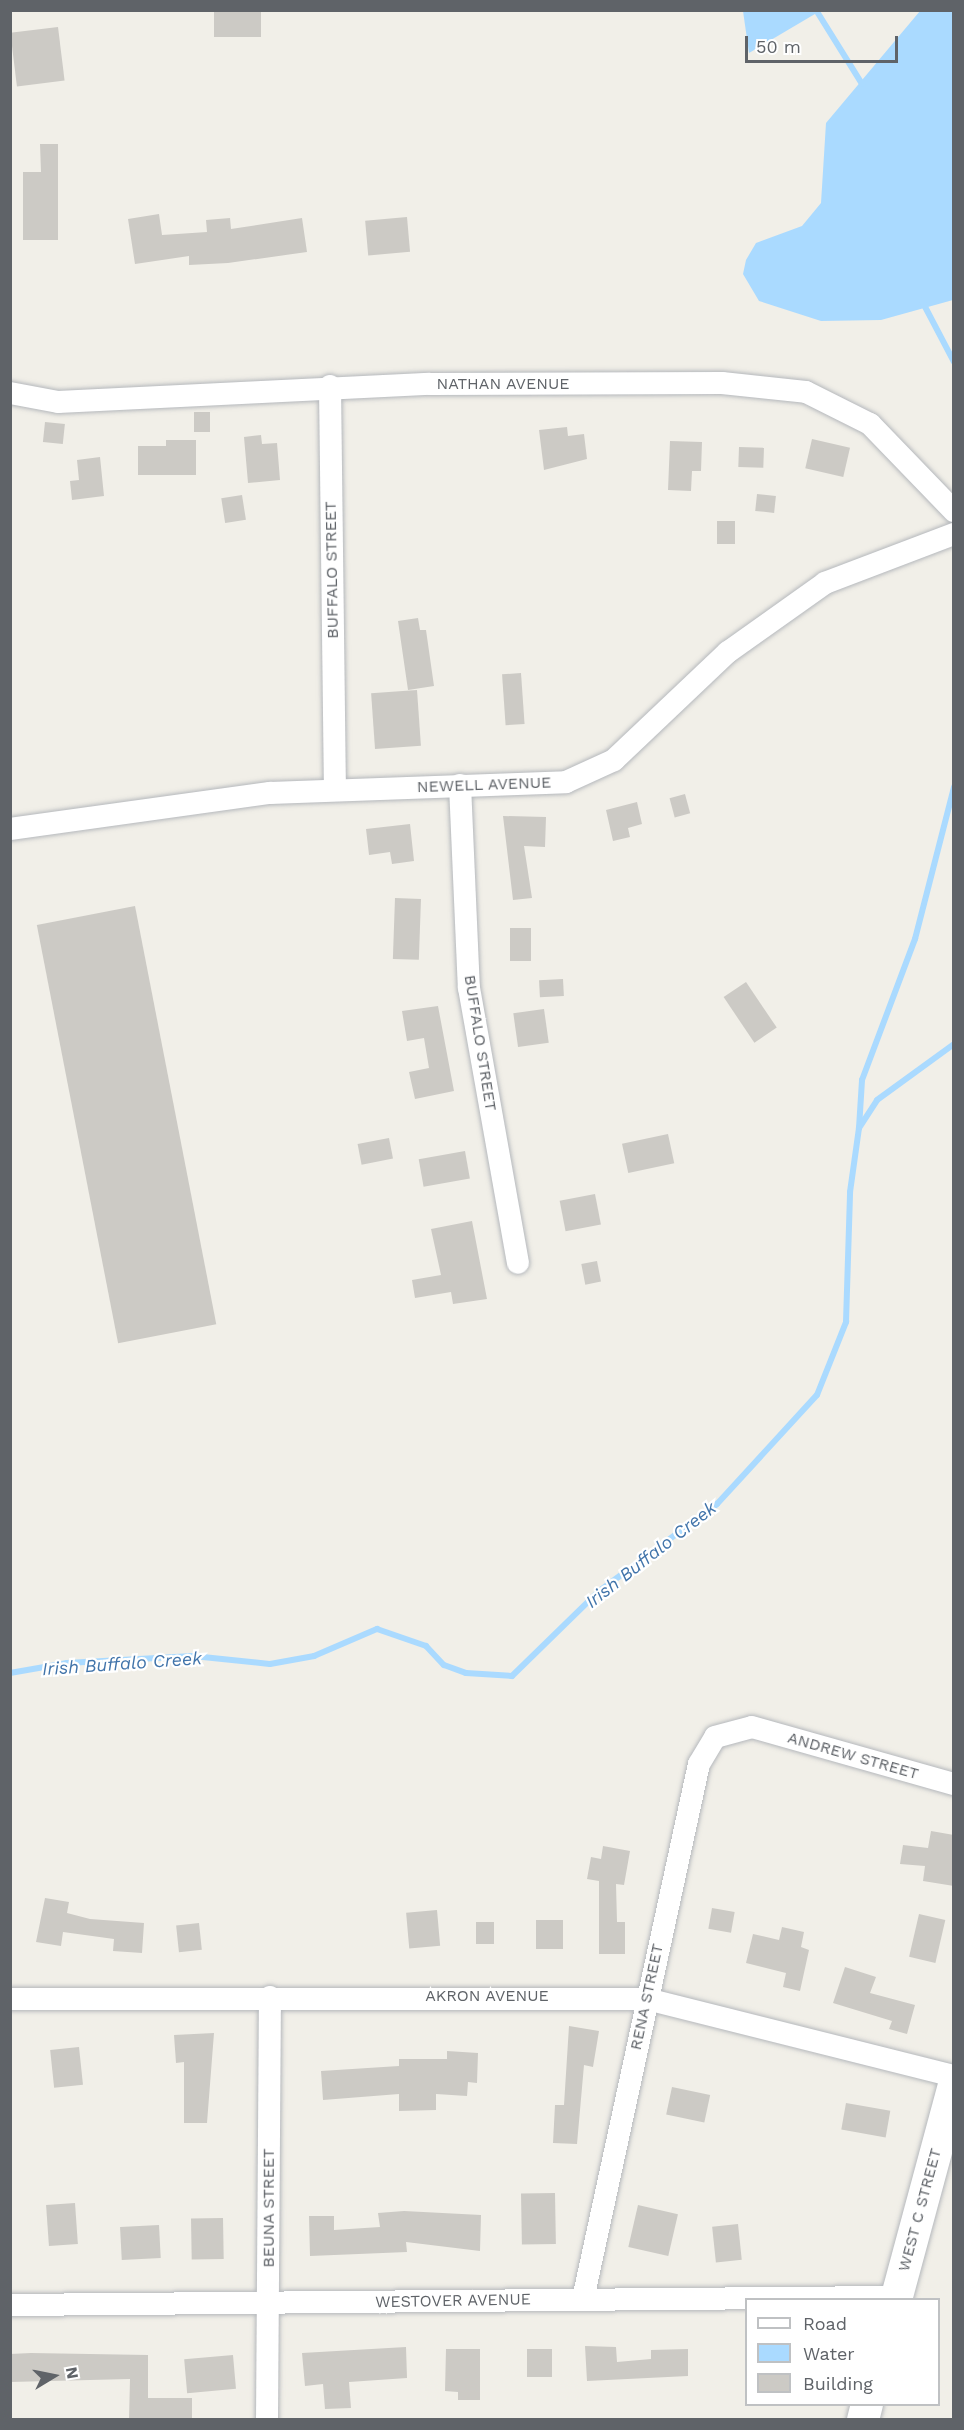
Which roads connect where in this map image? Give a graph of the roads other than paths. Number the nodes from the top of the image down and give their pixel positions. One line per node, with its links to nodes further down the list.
1 (330, 386): 2 (street, NATHAN AVENUE); 3 (street, NATHAN AVENUE); 6 (street, BUFFALO STREET)
2 (10, 393)
3 (954, 511)
4 (954, 534): 5 (street, NEWELL AVENUE)
5 (460, 785): 6 (street, NEWELL AVENUE); 8 (street, BUFFALO STREET)
6 (335, 790): 7 (street, NEWELL AVENUE)
7 (10, 829)
8 (518, 1263)
9 (752, 1727): 10 (street, ANDREW STREET); 13 (street, RENA STREET)
10 (954, 1784)
11 (270, 1997): 12 (street, AKRON AVENUE); 13 (street, AKRON AVENUE); 20 (street, BEUNA STREET)
12 (10, 1999)
13 (647, 1999): 14 (street, AKRON AVENUE); 18 (street, RENA STREET)
14 (954, 2076)
15 (954, 2085): 17 (main road, WEST C STREET)
16 (745, 2298): 18 (street, WESTOVER AVENUE)
17 (896, 2298)
18 (583, 2299): 20 (street, WESTOVER AVENUE)
19 (10, 2306): 20 (street, WESTOVER AVENUE)
20 (269, 2307): 21 (street, BEUNA STREET)
21 (267, 2420)

